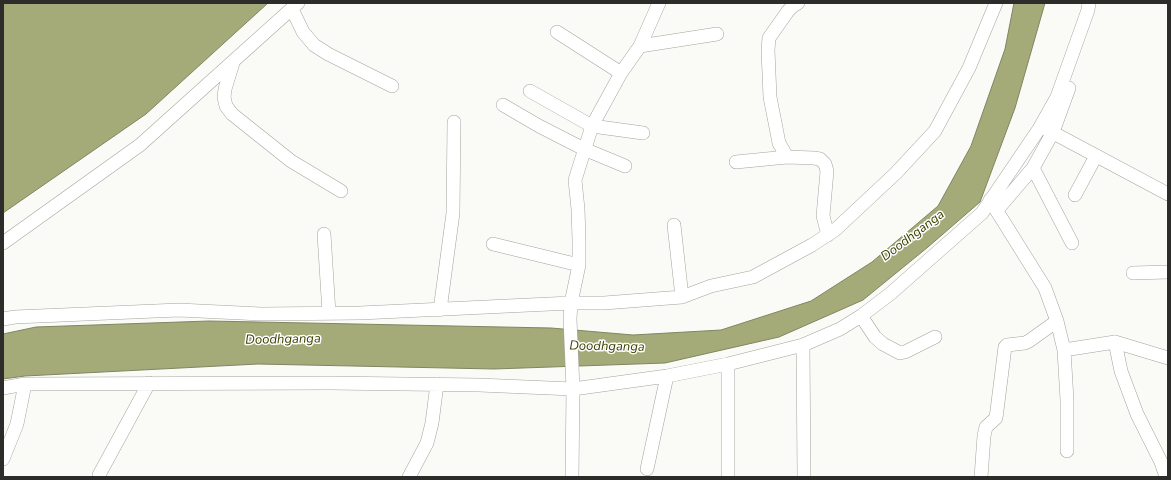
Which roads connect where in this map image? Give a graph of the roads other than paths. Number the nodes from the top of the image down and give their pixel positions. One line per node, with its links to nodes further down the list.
1 (659, 3): 8 (street)
2 (798, 3): 21 (street)
3 (996, 3): 31 (street)
4 (295, 6): 9 (street); 11 (street)
5 (1089, 6): 16 (street); 17 (street)
6 (557, 32): 10 (street)
7 (717, 34): 8 (street)
8 (640, 46): 10 (street)
9 (234, 62): 25 (street); 32 (street)
10 (621, 73): 15 (street)
11 (392, 86)
12 (530, 91): 15 (street)
13 (503, 105): 19 (street)
14 (454, 122): 40 (street)
15 (592, 126): 18 (street); 19 (street)
16 (1040, 126): 17 (street); 28 (street)
17 (1053, 132): 20 (street); 24 (street)
18 (644, 133)
19 (584, 149): 23 (street); 35 (street)
20 (1096, 156): 26 (street); 27 (street)
21 (787, 157): 22 (street); 31 (street)
22 (736, 162)
23 (625, 166)
24 (1033, 168): 28 (street); 33 (street)
25 (341, 191)
26 (1168, 194)
27 (1074, 195)
28 (994, 205): 42 (street); 44 (street)
29 (674, 225): 38 (street)
30 (324, 234): 41 (street)
31 (828, 235): 38 (street)
32 (3, 243)
33 (1072, 243)
34 (493, 244): 35 (street)
35 (579, 265): 39 (street)
36 (1168, 272): 37 (street)
37 (1133, 274)
38 (682, 297): 39 (street)
39 (571, 303): 40 (street); 55 (street)
40 (440, 310): 41 (street)
41 (329, 313): 43 (street)
42 (861, 316): 45 (street); 47 (street)
43 (3, 320)
44 (1057, 321): 48 (street); 65 (street)
45 (935, 337)
46 (1115, 342): 48 (street); 49 (street); 66 (street)
47 (803, 345): 50 (street); 64 (street)
48 (1064, 350): 57 (street)
49 (1168, 358)
50 (728, 364): 51 (street); 63 (street)
51 (667, 376): 55 (street); 59 (street)
52 (149, 383): 53 (street); 54 (street); 60 (street)
53 (25, 384): 56 (street); 58 (street)
54 (437, 384): 55 (street); 61 (street)
55 (573, 385): 62 (street)
56 (3, 388)
57 (1066, 451)
58 (3, 459)
59 (647, 469)
60 (99, 475)
61 (409, 477)
62 (572, 477)
63 (728, 477)
64 (804, 477)
65 (981, 477)
66 (1166, 477)

